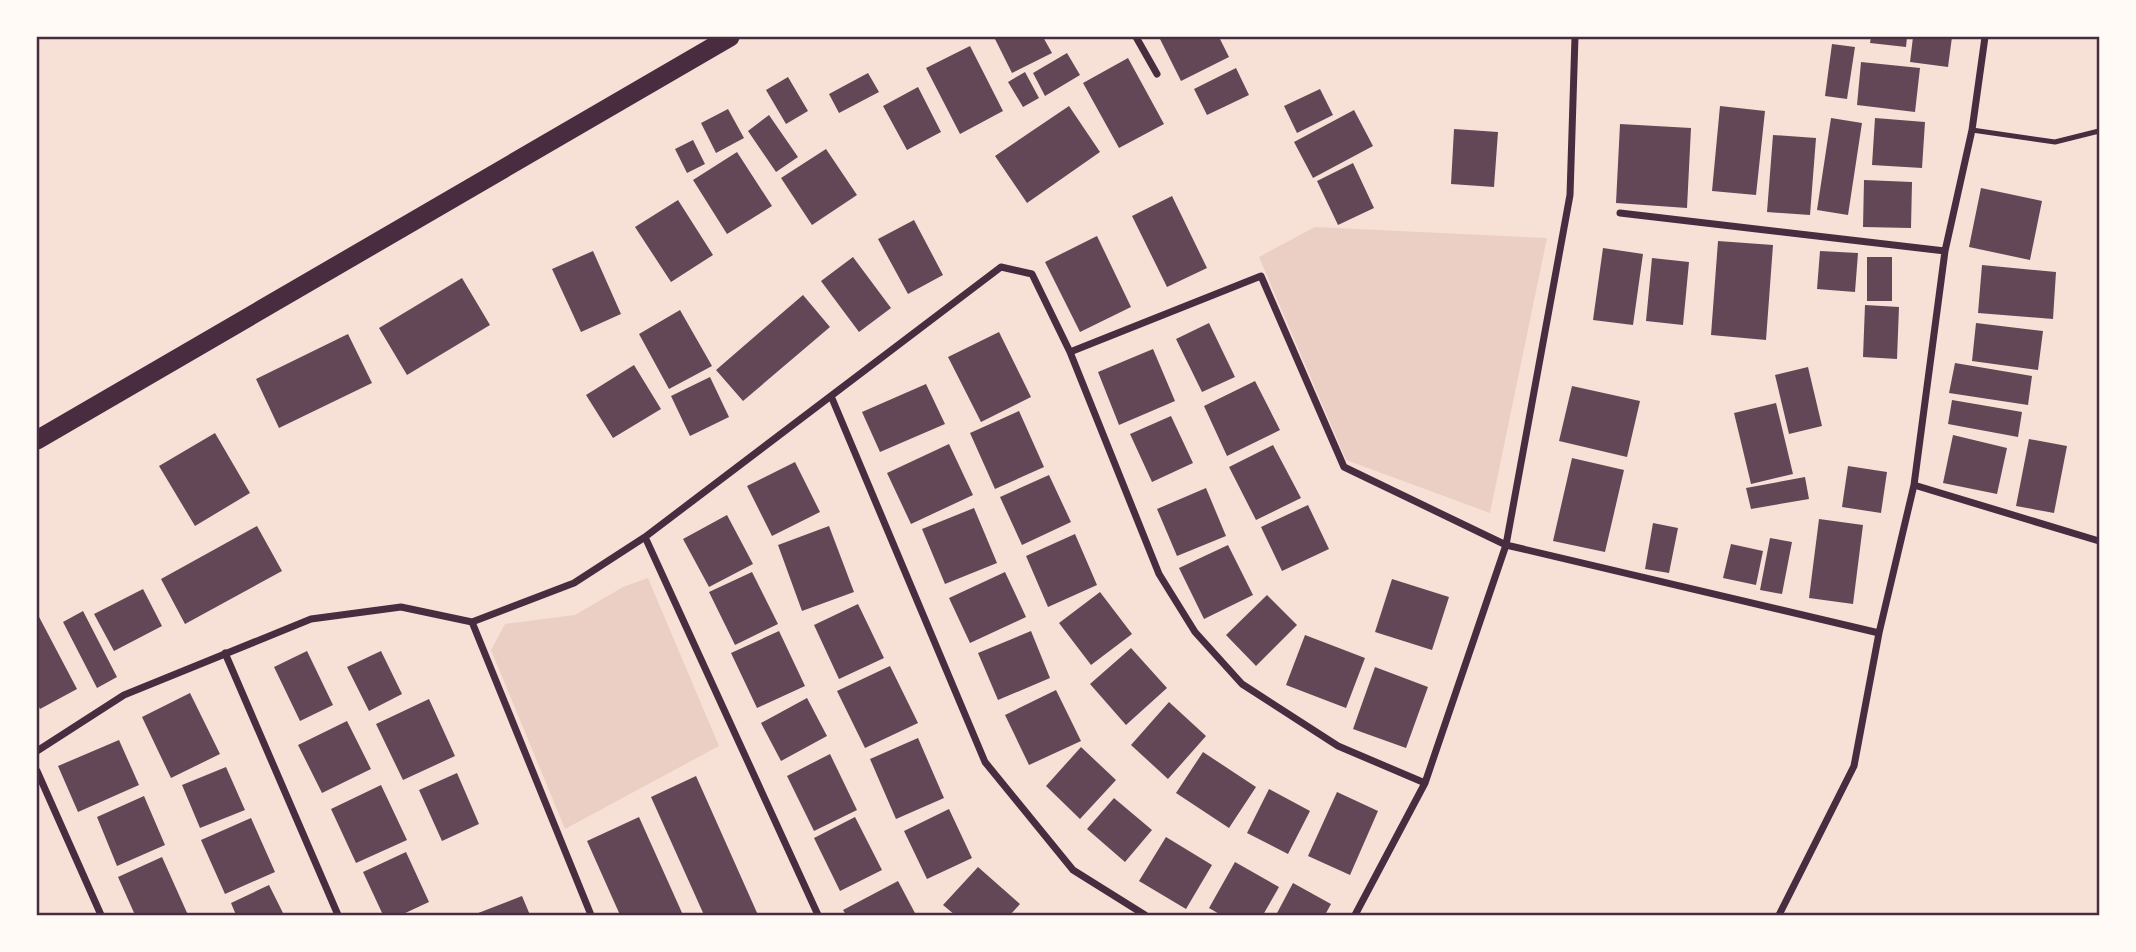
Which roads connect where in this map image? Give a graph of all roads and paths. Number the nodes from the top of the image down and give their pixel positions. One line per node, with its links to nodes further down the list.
1 (730, 37): 12 (highway)
2 (1136, 37): 5 (street)
3 (1575, 37): 16 (street)
4 (1985, 37): 6 (street)
5 (1157, 74)
6 (1972, 130): 7 (lane); 9 (street)
7 (2099, 131)
8 (1620, 213): 9 (street)
9 (1945, 251): 13 (street)
10 (1070, 352): 11 (street); 16 (street); 22 (street)
11 (831, 396): 14 (street); 27 (street)
12 (37, 440)
13 (1914, 485): 15 (street); 18 (street)
14 (645, 537): 17 (street); 26 (street)
15 (2099, 541)
16 (1506, 545): 18 (street); 22 (street)
17 (472, 622): 19 (street); 25 (street)
18 (1880, 633): 29 (street)
19 (225, 653): 20 (street); 24 (street)
20 (37, 751)
21 (37, 771): 23 (street)
22 (1425, 783): 28 (street)
23 (101, 915)
24 (338, 915)
25 (591, 915)
26 (818, 915)
27 (1145, 915)
28 (1355, 915)
29 (1779, 915)

